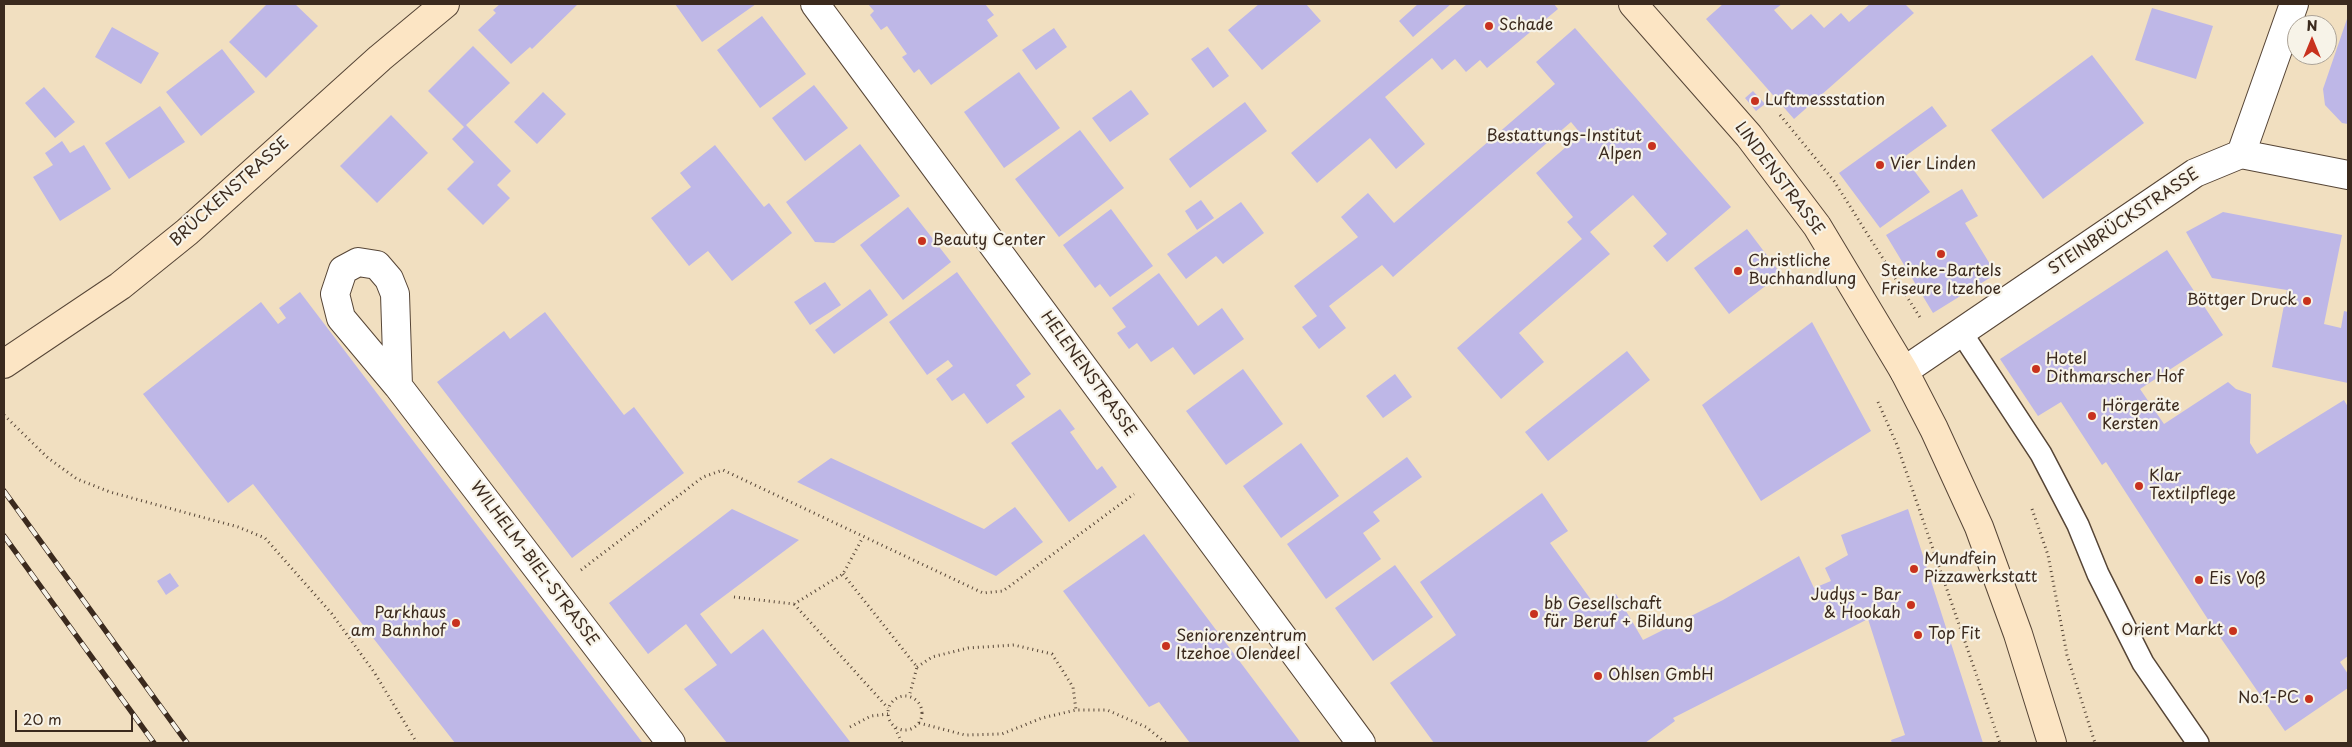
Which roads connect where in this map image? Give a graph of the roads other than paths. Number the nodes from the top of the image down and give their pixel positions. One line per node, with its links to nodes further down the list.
1 (445, 4): 8 (main road, BRÜCKENSTRASSE)
2 (816, 4): 12 (street, HELENENSTRASSE)
3 (1633, 4): 9 (main road, LINDENSTRASSE)
4 (2294, 4): 5 (street)
5 (2241, 154): 6 (street); 7 (street, STEINBRÜCKSTRASSE)
6 (2348, 175)
7 (1961, 332): 9 (street, STEINBRÜCKSTRASSE); 14 (lane)
8 (4, 364)
9 (1904, 371): 13 (main road, LINDENSTRASSE)
10 (398, 386): 11 (street, WILHELM-BIEL-STRASSE)
11 (671, 743)
12 (1362, 743)
13 (2052, 743)
14 (2198, 743)

